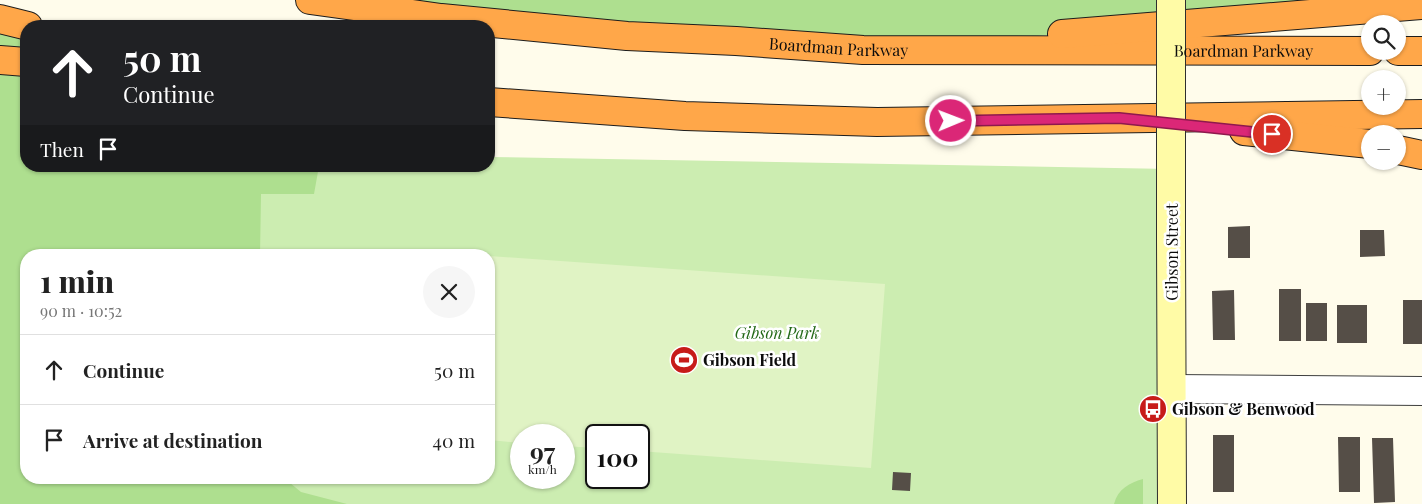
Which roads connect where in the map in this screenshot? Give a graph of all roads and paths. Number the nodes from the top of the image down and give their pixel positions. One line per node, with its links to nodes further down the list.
1 (310, 0): 5 (highway, Boardman Parkway)
2 (1172, 0): 20 (street, Gibson Street, bridge)
3 (1422, 5): 8 (highway)
4 (0, 19): 7 (highway)
5 (462, 20)
6 (495, 23): 8 (highway, Boardman Parkway)
7 (20, 24)
8 (863, 50): 9 (highway, Boardman Parkway)
9 (1361, 51)
10 (1406, 51): 11 (highway)
11 (1422, 51)
12 (0, 60): 13 (highway)
13 (20, 62)
14 (495, 102): 16 (highway)
15 (1422, 114): 16 (highway)
16 (1119, 118): 17 (highway)
17 (1361, 143)
18 (1406, 152): 19 (highway)
19 (1422, 155)
20 (1172, 389): 21 (street); 22 (street, Gibson Street)
21 (1422, 391)
22 (1172, 504)

